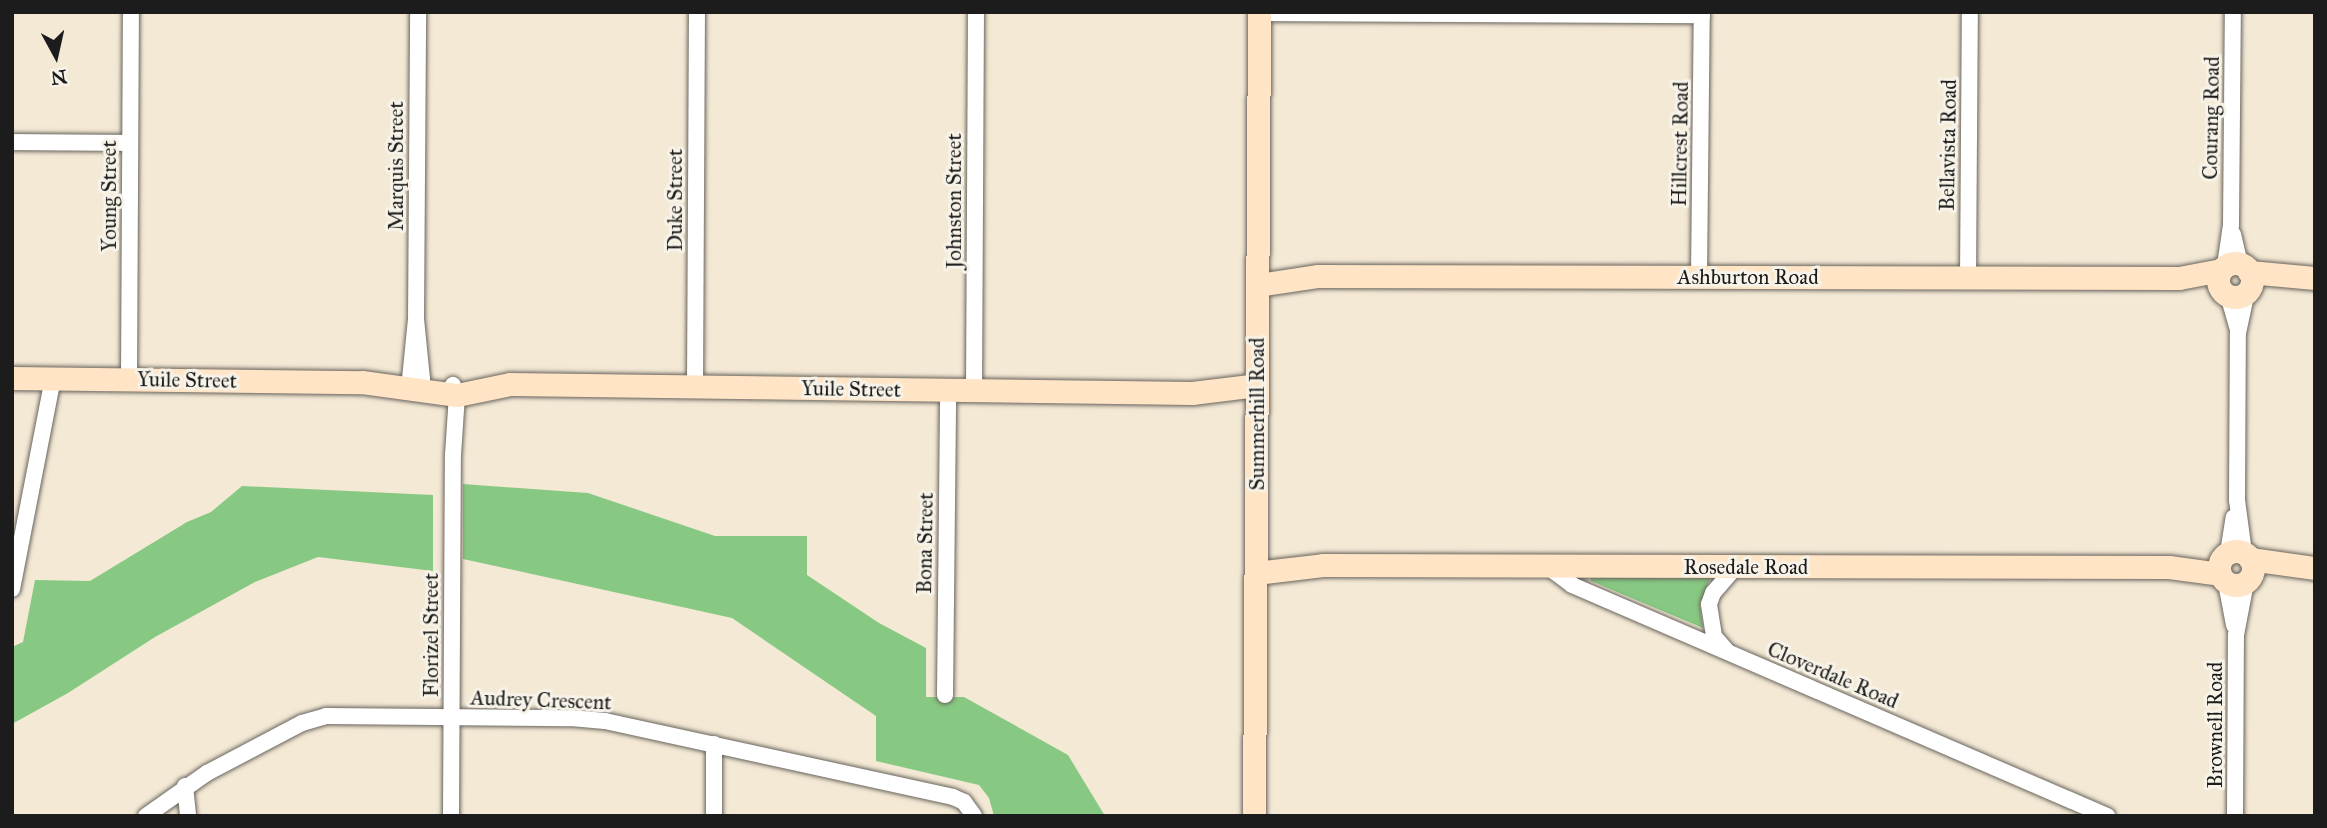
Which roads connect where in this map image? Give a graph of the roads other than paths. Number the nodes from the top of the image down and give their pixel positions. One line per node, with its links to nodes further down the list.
1 (131, 12): 10 (street, Young Street)
2 (418, 12): 19 (street, Marquis Street)
3 (697, 12): 20 (street, Duke Street)
4 (976, 12): 22 (street, Johnston Street)
5 (1970, 12): 13 (street, Bellavista Road)
6 (2233, 12): 15 (street, Courang Road)
7 (1259, 13): 8 (street); 11 (street, Summerhill Road)
8 (1702, 14): 12 (street, Hillcrest Road)
9 (12, 142): 10 (street)
10 (130, 143): 18 (street, Young Street)
11 (1258, 275): 12 (street, Ashburton Road); 24 (street, Summerhill Road)
12 (1699, 277): 13 (street, Ashburton Road)
13 (1968, 278): 15 (street, Ashburton Road)
14 (2315, 278): 15 (street, Ashburton Road)
15 (2235, 279): 28 (street, Brownell Road)
16 (12, 379): 17 (street, Yuile Street)
17 (53, 379): 18 (street, Yuile Street); 30 (street)
18 (129, 380): 19 (street, Yuile Street)
19 (416, 382): 23 (street, Yuile Street)
20 (695, 388): 21 (street, Yuile Street); 23 (street, Yuile Street)
21 (948, 390): 22 (street, Yuile Street); 32 (street, Bona Street)
22 (974, 391): 24 (street, Yuile Street)
23 (453, 392): 33 (street, Florizel Street)
24 (1257, 395): 25 (street, Summerhill Road)
25 (1256, 565): 26 (street, Rosedale Road); 41 (street, Summerhill Road)
26 (1547, 566): 27 (street, Rosedale Road); 31 (street, Cloverdale Road)
27 (1736, 567): 28 (street, Rosedale Road); 31 (street)
28 (2236, 568): 29 (street, Rosedale Road); 43 (street, Brownell Road)
29 (2308, 568)
30 (12, 589)
31 (1727, 652): 42 (street, Cloverdale Road)
32 (945, 695)
33 (451, 717): 34 (street, Audrey Crescent); 35 (street, Audrey Crescent); 38 (street, Florizel Street)
34 (714, 744): 39 (street); 40 (street, Audrey Crescent)
35 (185, 786): 36 (street, Audrey Crescent); 37 (street)
36 (146, 816)
37 (188, 816)
38 (451, 816)
39 (714, 816)
40 (974, 816)
41 (1254, 816)
42 (2107, 816)
43 (2235, 816)

